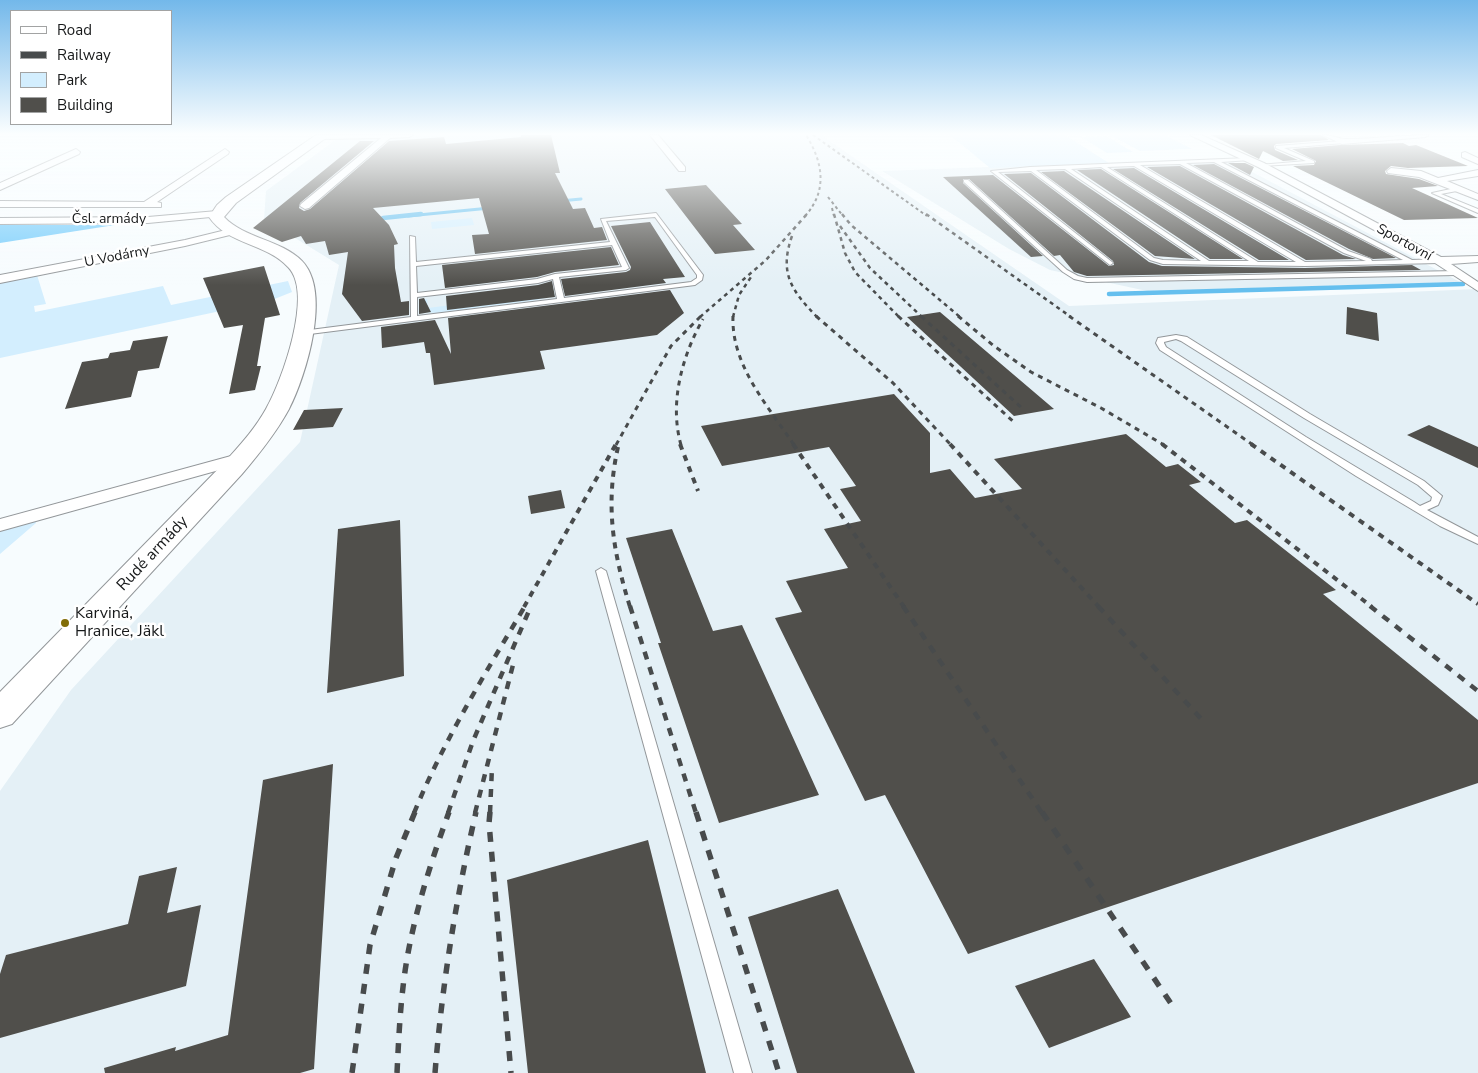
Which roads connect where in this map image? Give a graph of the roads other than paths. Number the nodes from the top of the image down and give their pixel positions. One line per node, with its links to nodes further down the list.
1 (176, 185): 17 (street, Čsl. armády)
2 (252, 185): 21 (main road)
3 (330, 185): 19 (street)
4 (970, 185): 35 (lane)
5 (1011, 185): 29 (lane)
6 (1053, 185): 32 (lane)
7 (1092, 185): 32 (lane)
8 (1132, 185): 33 (lane)
9 (1170, 185): 34 (lane)
10 (1223, 185): 30 (lane)
11 (1263, 185): 28 (lane)
12 (1298, 185): 27 (street, Sportovní)
13 (1451, 185): 14 (street)
14 (1460, 189): 15 (street); 20 (lane)
15 (1478, 197)
16 (0, 204): 17 (street, Čsl. armády)
17 (146, 205): 18 (street, Čsl. armády)
18 (158, 206)
19 (305, 206)
20 (1478, 211)
21 (217, 214): 22 (street, Čsl. armády); 23 (main road, Rudé armády)
22 (0, 221)
23 (234, 231): 37 (street, U Vodárny); 42 (main road, Rudé armády)
24 (412, 237): 31 (lane)
25 (614, 243): 31 (lane); 36 (lane); 40 (lane)
26 (1478, 259): 27 (street)
27 (1438, 261): 28 (lane); 35 (street, Sportovní)
28 (1412, 262): 30 (lane)
29 (1110, 263)
30 (1378, 263): 34 (lane)
31 (413, 264): 39 (lane)
32 (1209, 264): 33 (lane)
33 (1257, 264): 34 (lane)
34 (1305, 264)
35 (1457, 273): 38 (street, Sportovní)
36 (555, 276): 39 (lane); 40 (lane)
37 (0, 279)
38 (1478, 287)
39 (414, 295): 41 (lane)
40 (561, 300): 41 (lane)
41 (414, 319): 42 (lane)
42 (302, 333): 43 (main road, Rudé armády)
43 (242, 458): 45 (street); 48 (main road, Rudé armády)
44 (1420, 510): 44 (lane); 46 (lane)
45 (0, 526)
46 (1478, 541)
47 (601, 572): 49 (lane)
48 (0, 714)
49 (743, 1073)

